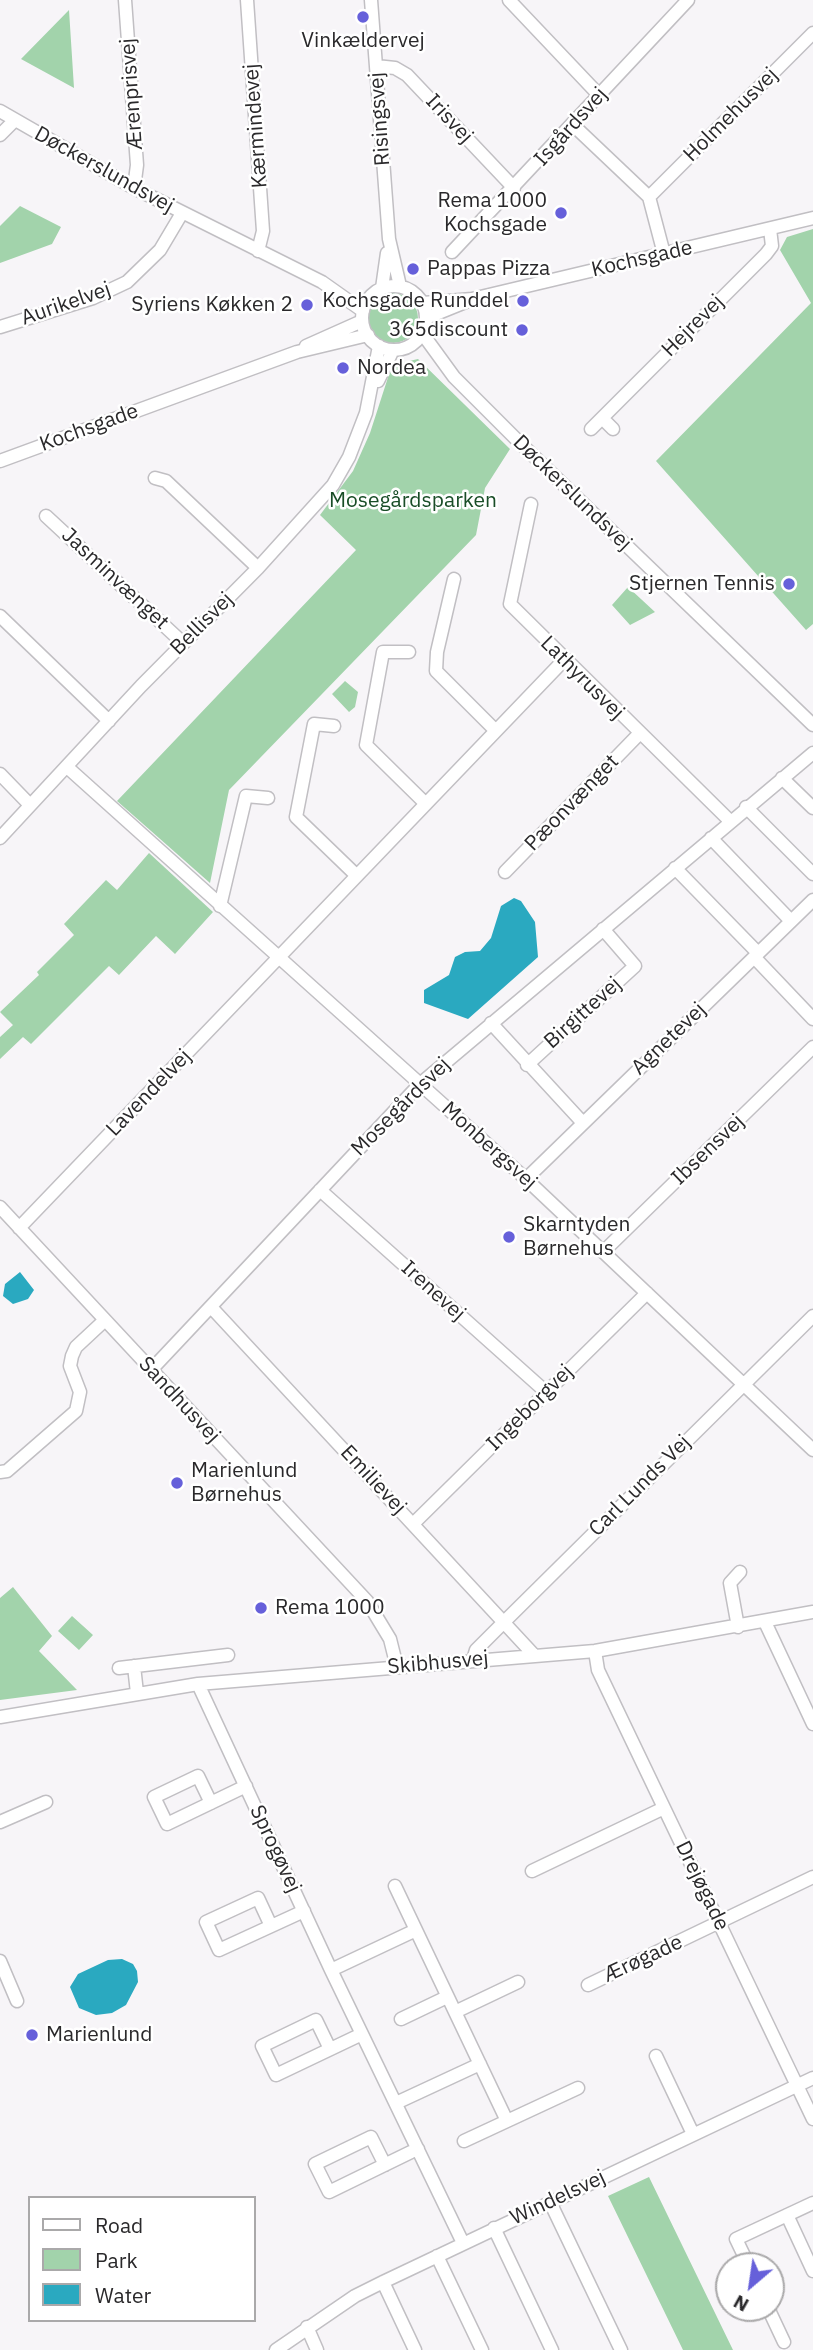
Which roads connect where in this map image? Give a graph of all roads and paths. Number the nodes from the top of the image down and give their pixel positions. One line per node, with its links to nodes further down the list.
1 (125, 0): 13 (street, Ærenprisvej)
2 (247, 0): 20 (street, Kærmindevej)
3 (371, 0): 7 (street, Risingsvej)
4 (509, 0): 8 (street)
5 (688, 0): 8 (street, Isgårdsvej)
6 (812, 36): 15 (street, Holmehusvej)
7 (376, 66): 14 (street, Irisvej); 19 (street, Risingsvej)
8 (599, 95): 11 (street, Isgårdsvej)
9 (0, 111): 10 (street, Døckerslundsvej)
10 (15, 120): 12 (street); 13 (street, Døckerslundsvej)
11 (572, 124): 14 (street, Isgårdsvej); 15 (street)
12 (0, 135)
13 (134, 188): 16 (street, Døckerslundsvej)
14 (514, 188): 21 (street, Isgårdsvej)
15 (649, 197): 22 (street)
16 (182, 213): 20 (street, Døckerslundsvej); 31 (street, Aurikelvej)
17 (813, 218): 18 (street, Kochsgade)
18 (770, 229): 22 (street, Kochsgade); 40 (street, Hejrevej)
19 (389, 239): 24 (street, Risingsvej); 25 (street, Risingsvej)
20 (258, 251): 23 (street, Døckerslundsvej)
21 (452, 253)
22 (664, 254): 27 (street, Kochsgade)
23 (322, 282): 26 (street, Døckerslundsvej); 29 (street, Døckerslundsvej)
24 (400, 286): 25 (street); 28 (street)
25 (382, 288): 26 (street)
26 (369, 298): 29 (street)
27 (472, 299): 28 (street, Kochsgade); 30 (street, Kochsgade)
28 (423, 303): 30 (street)
29 (362, 316): 33 (street); 37 (street, Kochsgade)
30 (426, 318): 32 (street)
31 (0, 327)
32 (422, 333): 34 (street); 38 (street, Døckerslundsvej)
33 (368, 335): 35 (street); 37 (street, Kochsgade)
34 (410, 345): 36 (street); 38 (street, Døckerslundsvej)
35 (379, 346): 36 (street); 39 (street, Bellisvej)
36 (393, 350): 39 (street, Bellisvej)
37 (297, 352): 43 (street, Kochsgade)
38 (454, 377): 54 (street, Døckerslundsvej)
39 (373, 391): 47 (street, Bellisvej)
40 (602, 418): 41 (street, Hejrevej); 42 (street)
41 (591, 429)
42 (613, 429)
43 (0, 461)
44 (155, 478): 47 (street)
45 (531, 504): 52 (street, Lathyrusvej)
46 (46, 516): 50 (street, Jasminvænget)
47 (258, 568): 50 (street, Bellisvej)
48 (454, 579): 56 (street)
49 (0, 616): 53 (street)
50 (183, 643): 53 (street, Bellisvej)
51 (410, 652): 63 (street)
52 (564, 660): 56 (street, Lavendelvej); 57 (street, Lathyrusvej)
53 (110, 720): 59 (street, Bellisvej)
54 (813, 725)
55 (334, 726): 73 (street)
56 (496, 731): 63 (street, Lavendelvej)
57 (639, 734): 67 (street, Lathyrusvej); 71 (street, Pæonvænget)
58 (813, 753): 61 (street, Mosegårdsvej)
59 (67, 767): 64 (street, Bellisvej); 75 (street, Monbergsvej)
60 (0, 774): 64 (street)
61 (782, 778): 65 (street, Mosegårdsvej); 66 (street)
62 (268, 798): 75 (street)
63 (426, 804): 73 (street, Lavendelvej)
64 (30, 805): 68 (street, Bellisvej)
65 (746, 807): 67 (street, Mosegårdsvej); 72 (street)
66 (813, 808)
67 (730, 821): 69 (street, Mosegårdsvej)
68 (0, 838)
69 (711, 838): 70 (street, Mosegårdsvej); 76 (street)
70 (675, 868): 77 (street, Mosegårdsvej); 78 (street)
71 (505, 872)
72 (813, 874)
73 (356, 875): 79 (street, Lavendelvej)
74 (813, 900): 76 (street, Agnetevej)
75 (220, 906): 79 (street, Monbergsvej)
76 (791, 921): 78 (street, Agnetevej)
77 (603, 929): 81 (street, Mosegårdsvej); 83 (street, Birgittevej)
78 (756, 955): 80 (street); 85 (street, Agnetevej)
79 (279, 959): 84 (street, Monbergsvej); 89 (street, Lavendelvej)
80 (813, 1019)
81 (491, 1023): 83 (street, Birgittevej); 84 (street, Mosegårdsvej)
82 (813, 1047): 90 (street, Ibsensvej)
83 (527, 1065): 85 (street, Birgittevej)
84 (420, 1084): 86 (street, Monbergsvej); 87 (street, Mosegårdsvej)
85 (583, 1124): 86 (street, Agnetevej)
86 (526, 1179): 90 (street, Monbergsvej)
87 (320, 1190): 92 (street, Mosegårdsvej); 97 (street, Irenevej)
88 (0, 1207): 89 (street, Sandhusvej)
89 (19, 1228): 94 (street, Sandhusvej)
90 (603, 1252): 91 (street, Monbergsvej)
91 (646, 1293): 96 (street, Monbergsvej); 97 (street, Ingeborgvej)
92 (211, 1307): 95 (street, Mosegårdsvej); 100 (street, Emilievej)
93 (813, 1317): 96 (street, Carl Lunds Vej)
94 (105, 1320): 95 (street, Sandhusvej); 99 (street)
95 (151, 1370): 111 (street, Sandhusvej)
96 (744, 1384): 98 (street, Monbergsvej); 103 (street, Carl Lunds Vej)
97 (546, 1392): 100 (street, Ingeborgvej)
98 (813, 1450)
99 (0, 1472)
100 (414, 1523): 103 (street, Emilievej)
101 (740, 1572): 105 (street)
102 (813, 1612): 104 (street, Skibhusvej)
103 (505, 1621): 108 (street, Emilievej); 109 (street, Carl Lunds Vej)
104 (765, 1622): 105 (street, Skibhusvej); 116 (street)
105 (738, 1627): 106 (street, Skibhusvej)
106 (595, 1651): 108 (street, Skibhusvej); 120 (street, Drejøgade)
107 (228, 1655): 110 (street)
108 (534, 1655): 109 (street, Skibhusvej)
109 (473, 1660): 111 (street, Skibhusvej)
110 (134, 1667): 112 (street); 114 (street)
111 (397, 1667): 113 (street, Skibhusvej)
112 (119, 1668)
113 (198, 1684): 114 (street, Skibhusvej); 117 (street, Sprogøvej)
114 (137, 1693): 115 (street, Skibhusvej)
115 (0, 1717)
116 (813, 1724)
117 (246, 1786): 119 (street, Sprogøvej); 125 (street, Sprogøvej)
118 (46, 1802): 121 (street)
119 (211, 1803): 119 (street, Sprogøvej)
120 (664, 1808): 122 (street); 126 (street, Drejøgade)
121 (0, 1822)
122 (532, 1871)
123 (813, 1877): 126 (street, Ærøgade)
124 (395, 1886): 128 (street)
125 (304, 1911): 127 (street, Sprogøvej); 130 (street, Sprogøvej)
126 (719, 1922): 132 (street, Ærøgade); 142 (street, Drejøgade)
127 (271, 1926): 127 (street, Sprogøvej)
128 (416, 1930): 130 (street); 133 (street)
129 (0, 1961): 134 (street)
130 (331, 1970): 137 (street, Sprogøvej)
131 (518, 1982): 135 (street)
132 (587, 1985)
133 (447, 1997): 135 (street); 136 (street)
134 (17, 2001)
135 (455, 2012): 140 (street)
136 (401, 2019)
137 (362, 2034): 138 (street); 144 (street, Sprogøvej)
138 (330, 2049): 138 (street)
139 (656, 2056): 147 (street)
140 (480, 2064): 144 (street); 146 (street)
141 (813, 2078): 142 (street, Windelsvej)
142 (797, 2086): 145 (street, Drejøgade); 147 (street, Windelsvej)
143 (578, 2088): 146 (street)
144 (396, 2103): 149 (street, Sprogøvej)
145 (813, 2119)
146 (506, 2121): 148 (street)
147 (693, 2134): 151 (street, Windelsvej)
148 (464, 2141)
149 (418, 2149): 150 (street); 155 (street, Sprogøvej)
150 (384, 2165): 150 (street)
151 (550, 2202): 154 (street, Windelsvej); 168 (street)
152 (813, 2203): 153 (street)
153 (787, 2215): 156 (street); 158 (street)
154 (494, 2228): 155 (street, Windelsvej); 167 (street)
155 (463, 2243): 157 (street, Windelsvej)
156 (742, 2252)
157 (437, 2256): 159 (street, Windelsvej); 166 (street)
158 (813, 2271)
159 (383, 2282): 161 (street, Windelsvej); 165 (street)
160 (775, 2322): 162 (street)
161 (307, 2327): 163 (street, Windelsvej); 164 (street)
162 (784, 2342)
163 (276, 2350)
164 (317, 2350)
165 (415, 2350)
166 (482, 2350)
167 (552, 2350)
168 (621, 2350)

